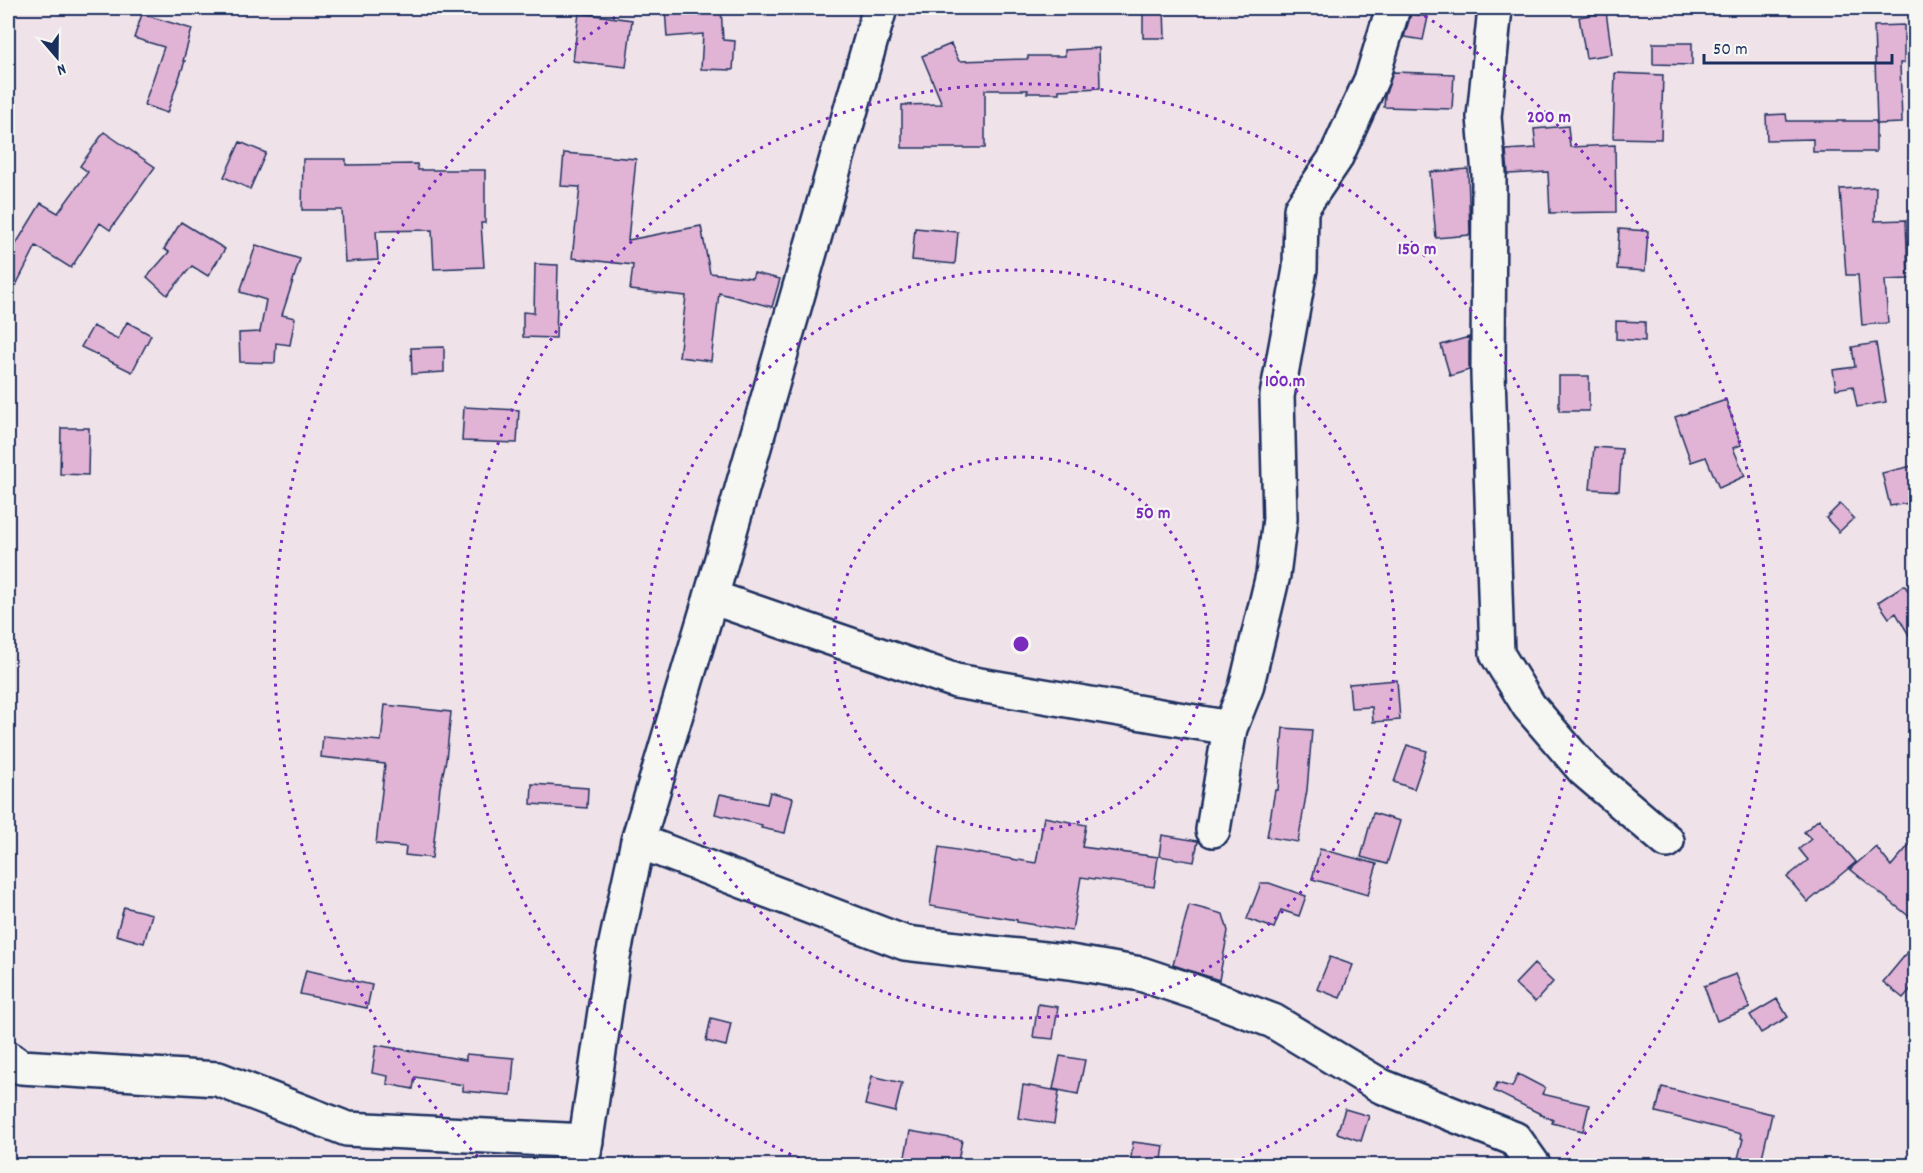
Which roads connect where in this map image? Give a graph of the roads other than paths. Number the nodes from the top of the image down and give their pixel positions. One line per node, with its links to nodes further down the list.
1 (880, 8): 4 (street)
2 (1393, 8): 5 (street)
3 (1495, 8): 8 (street)
4 (711, 597): 5 (street); 7 (street)
5 (1230, 728): 6 (street)
6 (1213, 830)
7 (638, 841): 10 (street); 11 (street)
8 (1667, 841)
9 (8, 1058): 10 (street)
10 (584, 1153)
11 (1534, 1166)

